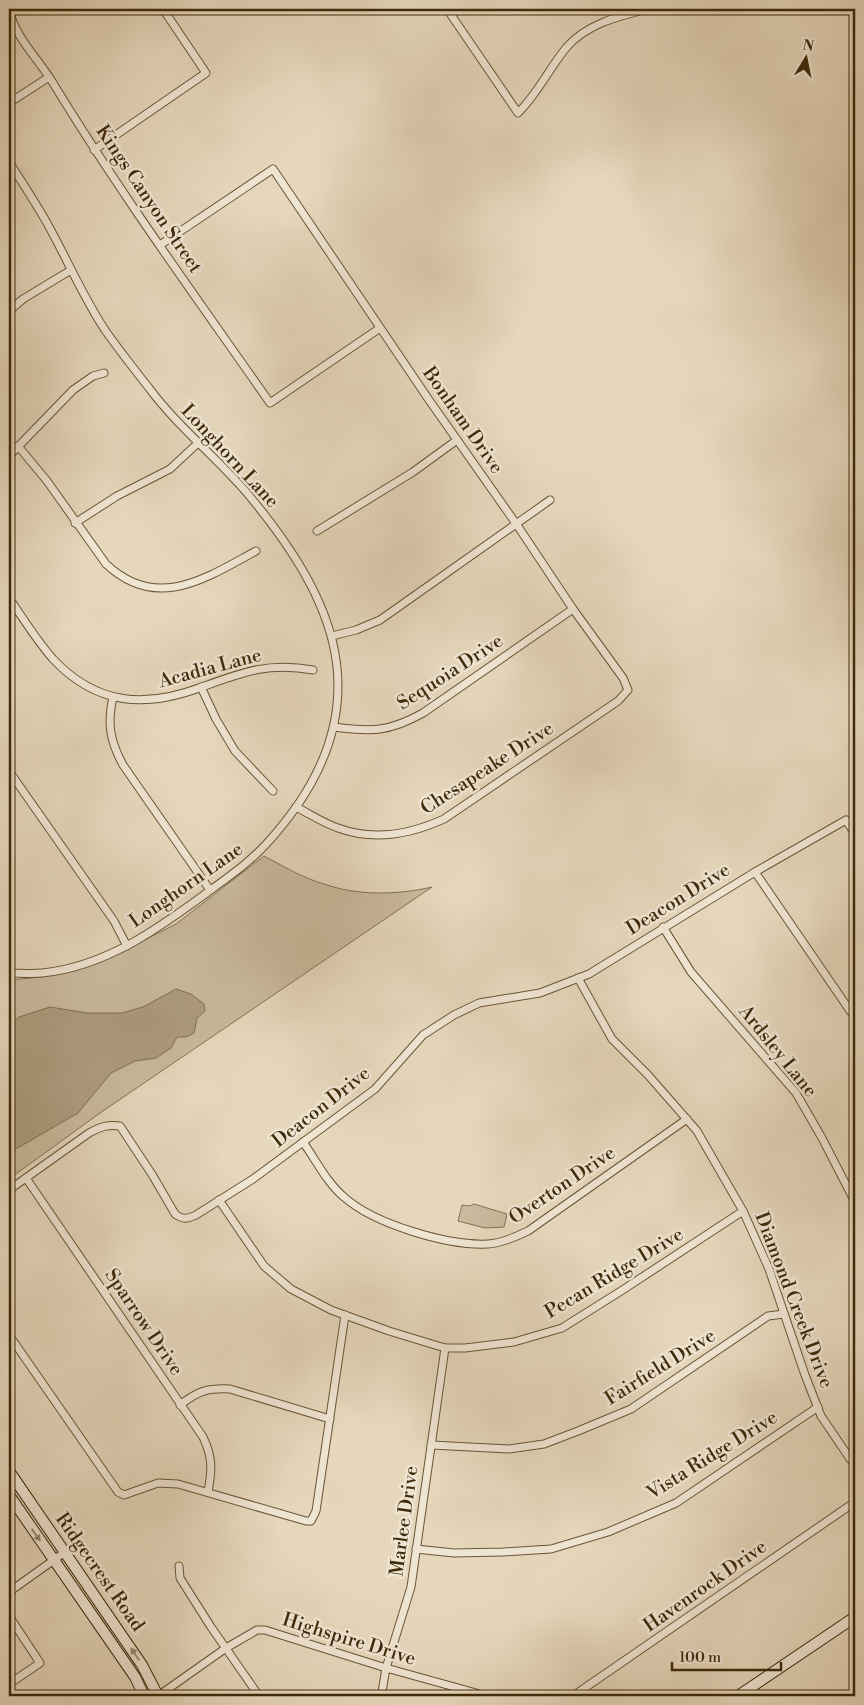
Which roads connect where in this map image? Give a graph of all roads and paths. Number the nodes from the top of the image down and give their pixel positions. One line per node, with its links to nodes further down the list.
1 (9, 9): 5 (street, Kings Canyon Street)
2 (163, 9): 7 (street)
3 (447, 9): 4 (street)
4 (648, 9)
5 (50, 76): 6 (street); 7 (street, Kings Canyon Street)
6 (9, 103)
7 (94, 150): 9 (street, Kings Canyon Street)
8 (9, 162): 10 (street, Longhorn Lane)
9 (160, 245): 12 (street, Kings Canyon Street); 12 (street, Bonham Drive)
10 (71, 270): 11 (street); 15 (street, Longhorn Lane)
11 (9, 311)
12 (380, 328): 14 (street, Bonham Drive)
13 (104, 373): 16 (street)
14 (457, 440): 20 (street, Bonham Drive); 21 (street)
15 (198, 443): 19 (street); 25 (street, Longhorn Lane)
16 (18, 446): 17 (street); 19 (street)
17 (9, 456)
18 (550, 500): 20 (street)
19 (75, 523): 22 (street)
20 (517, 525): 24 (street, Bonham Drive); 25 (street)
21 (317, 531)
22 (256, 551)
23 (9, 598): 29 (street, Acadia Lane)
24 (573, 608): 28 (street, Bonham Drive); 30 (street, Sequoia Drive)
25 (332, 636): 30 (street, Longhorn Lane)
26 (313, 670): 27 (street, Acadia Lane)
27 (201, 687): 29 (street, Acadia Lane); 32 (street)
28 (628, 690): 33 (street, Chesapeake Drive)
29 (113, 697): 36 (street)
30 (334, 727): 33 (street, Longhorn Lane)
31 (9, 771): 38 (street)
32 (272, 791)
33 (296, 807): 36 (street, Longhorn Lane)
34 (855, 834): 35 (street, Deacon Drive)
35 (755, 872): 37 (street, Deacon Drive); 41 (street)
36 (210, 890): 38 (street, Longhorn Lane)
37 (663, 927): 40 (street, Deacon Drive); 47 (street, Ardsley Lane)
38 (127, 946): 39 (street, Longhorn Lane)
39 (9, 974)
40 (578, 978): 42 (street, Diamond Creek Drive); 43 (street, Deacon Drive)
41 (855, 1018)
42 (686, 1119): 43 (street, Overton Drive); 48 (street, Diamond Creek Drive)
43 (303, 1142): 46 (street, Deacon Drive)
44 (26, 1178): 45 (street, Deacon Drive); 46 (street, Deacon Drive); 53 (street, Sparrow Drive)
45 (9, 1190)
46 (219, 1200): 50 (street, Pecan Ridge Drive)
47 (855, 1202)
48 (743, 1211): 49 (street, Diamond Creek Drive); 52 (street, Pecan Ridge Drive)
49 (784, 1314): 54 (street, Diamond Creek Drive); 56 (street, Fairfield Drive)
50 (346, 1315): 52 (street, Pecan Ridge Drive); 55 (street)
51 (9, 1335): 59 (street)
52 (445, 1348): 56 (street, Marlee Drive)
53 (180, 1404): 55 (street); 59 (street, Sparrow Drive)
54 (818, 1407): 57 (street, Diamond Creek Drive); 62 (street, Vista Ridge Drive)
55 (330, 1419): 59 (street)
56 (431, 1445): 62 (street, Marlee Drive)
57 (855, 1466)
58 (9, 1471): 63 (main road, Ridgecrest Road)
59 (208, 1492)
60 (9, 1495): 64 (main road, Ridgecrest Road, one-way to 64)
61 (855, 1502): 77 (street, Havenrock Drive)
62 (416, 1548): 70 (street, Marlee Drive)
63 (65, 1552): 64 (street); 73 (main road, Ridgecrest Road, one-way to 63)
64 (54, 1560): 66 (street); 72 (main road, Ridgecrest Road)
65 (179, 1566): 69 (street)
66 (9, 1592)
67 (9, 1616): 71 (street)
68 (855, 1617): 78 (main road)
69 (226, 1648): 70 (street, Highspire Drive); 73 (street, Highspire Drive); 74 (street)
70 (386, 1668): 75 (street, Marlee Drive); 76 (street, Highspire Drive)
71 (9, 1684)
72 (144, 1696)
73 (158, 1696)
74 (259, 1696)
75 (384, 1696)
76 (487, 1696)
77 (573, 1696)
78 (738, 1696)

